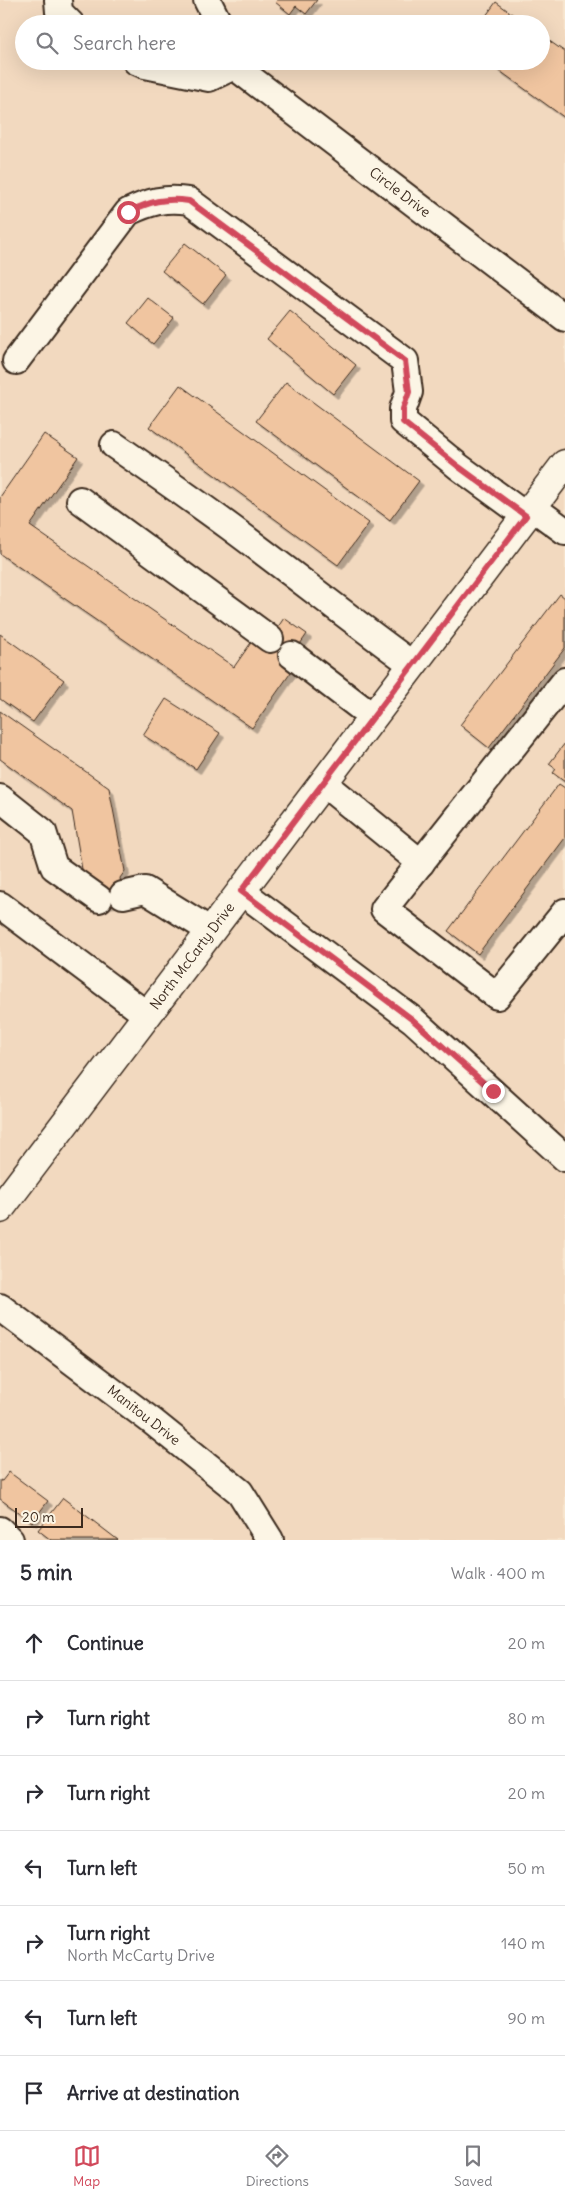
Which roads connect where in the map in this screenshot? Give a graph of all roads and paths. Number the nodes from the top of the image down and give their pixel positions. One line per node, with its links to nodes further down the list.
1 (58, 0): 3 (street)
2 (207, 0): 4 (street)
3 (63, 15)
4 (214, 15)
5 (170, 70): 6 (street, Circle Drive)
6 (223, 70)
7 (243, 70): 8 (street, Circle Drive)
8 (565, 318)
9 (16, 360): 13 (street)
10 (114, 445): 17 (street)
11 (565, 464): 13 (main road, North McCarty Drive)
12 (80, 500): 15 (street)
13 (529, 511): 14 (street); 17 (main road, North McCarty Drive)
14 (565, 531)
15 (270, 639)
16 (292, 655): 19 (street)
17 (413, 665): 19 (main road, North McCarty Drive)
18 (565, 681): 22 (street)
19 (372, 717): 20 (main road, North McCarty Drive)
20 (323, 784): 22 (street); 23 (main road, North McCarty Drive)
21 (0, 798): 26 (street)
22 (421, 863): 25 (street)
23 (241, 891): 26 (main road, North McCarty Drive); 28 (street)
24 (0, 905): 27 (street)
25 (565, 912)
26 (211, 931): 27 (main road, North McCarty Drive)
27 (147, 1015): 29 (main road, North McCarty Drive)
28 (565, 1158)
29 (0, 1209)
30 (0, 1306): 33 (street, Manitou Drive)
31 (0, 1530): 32 (street)
32 (10, 1540)
33 (270, 1540)

